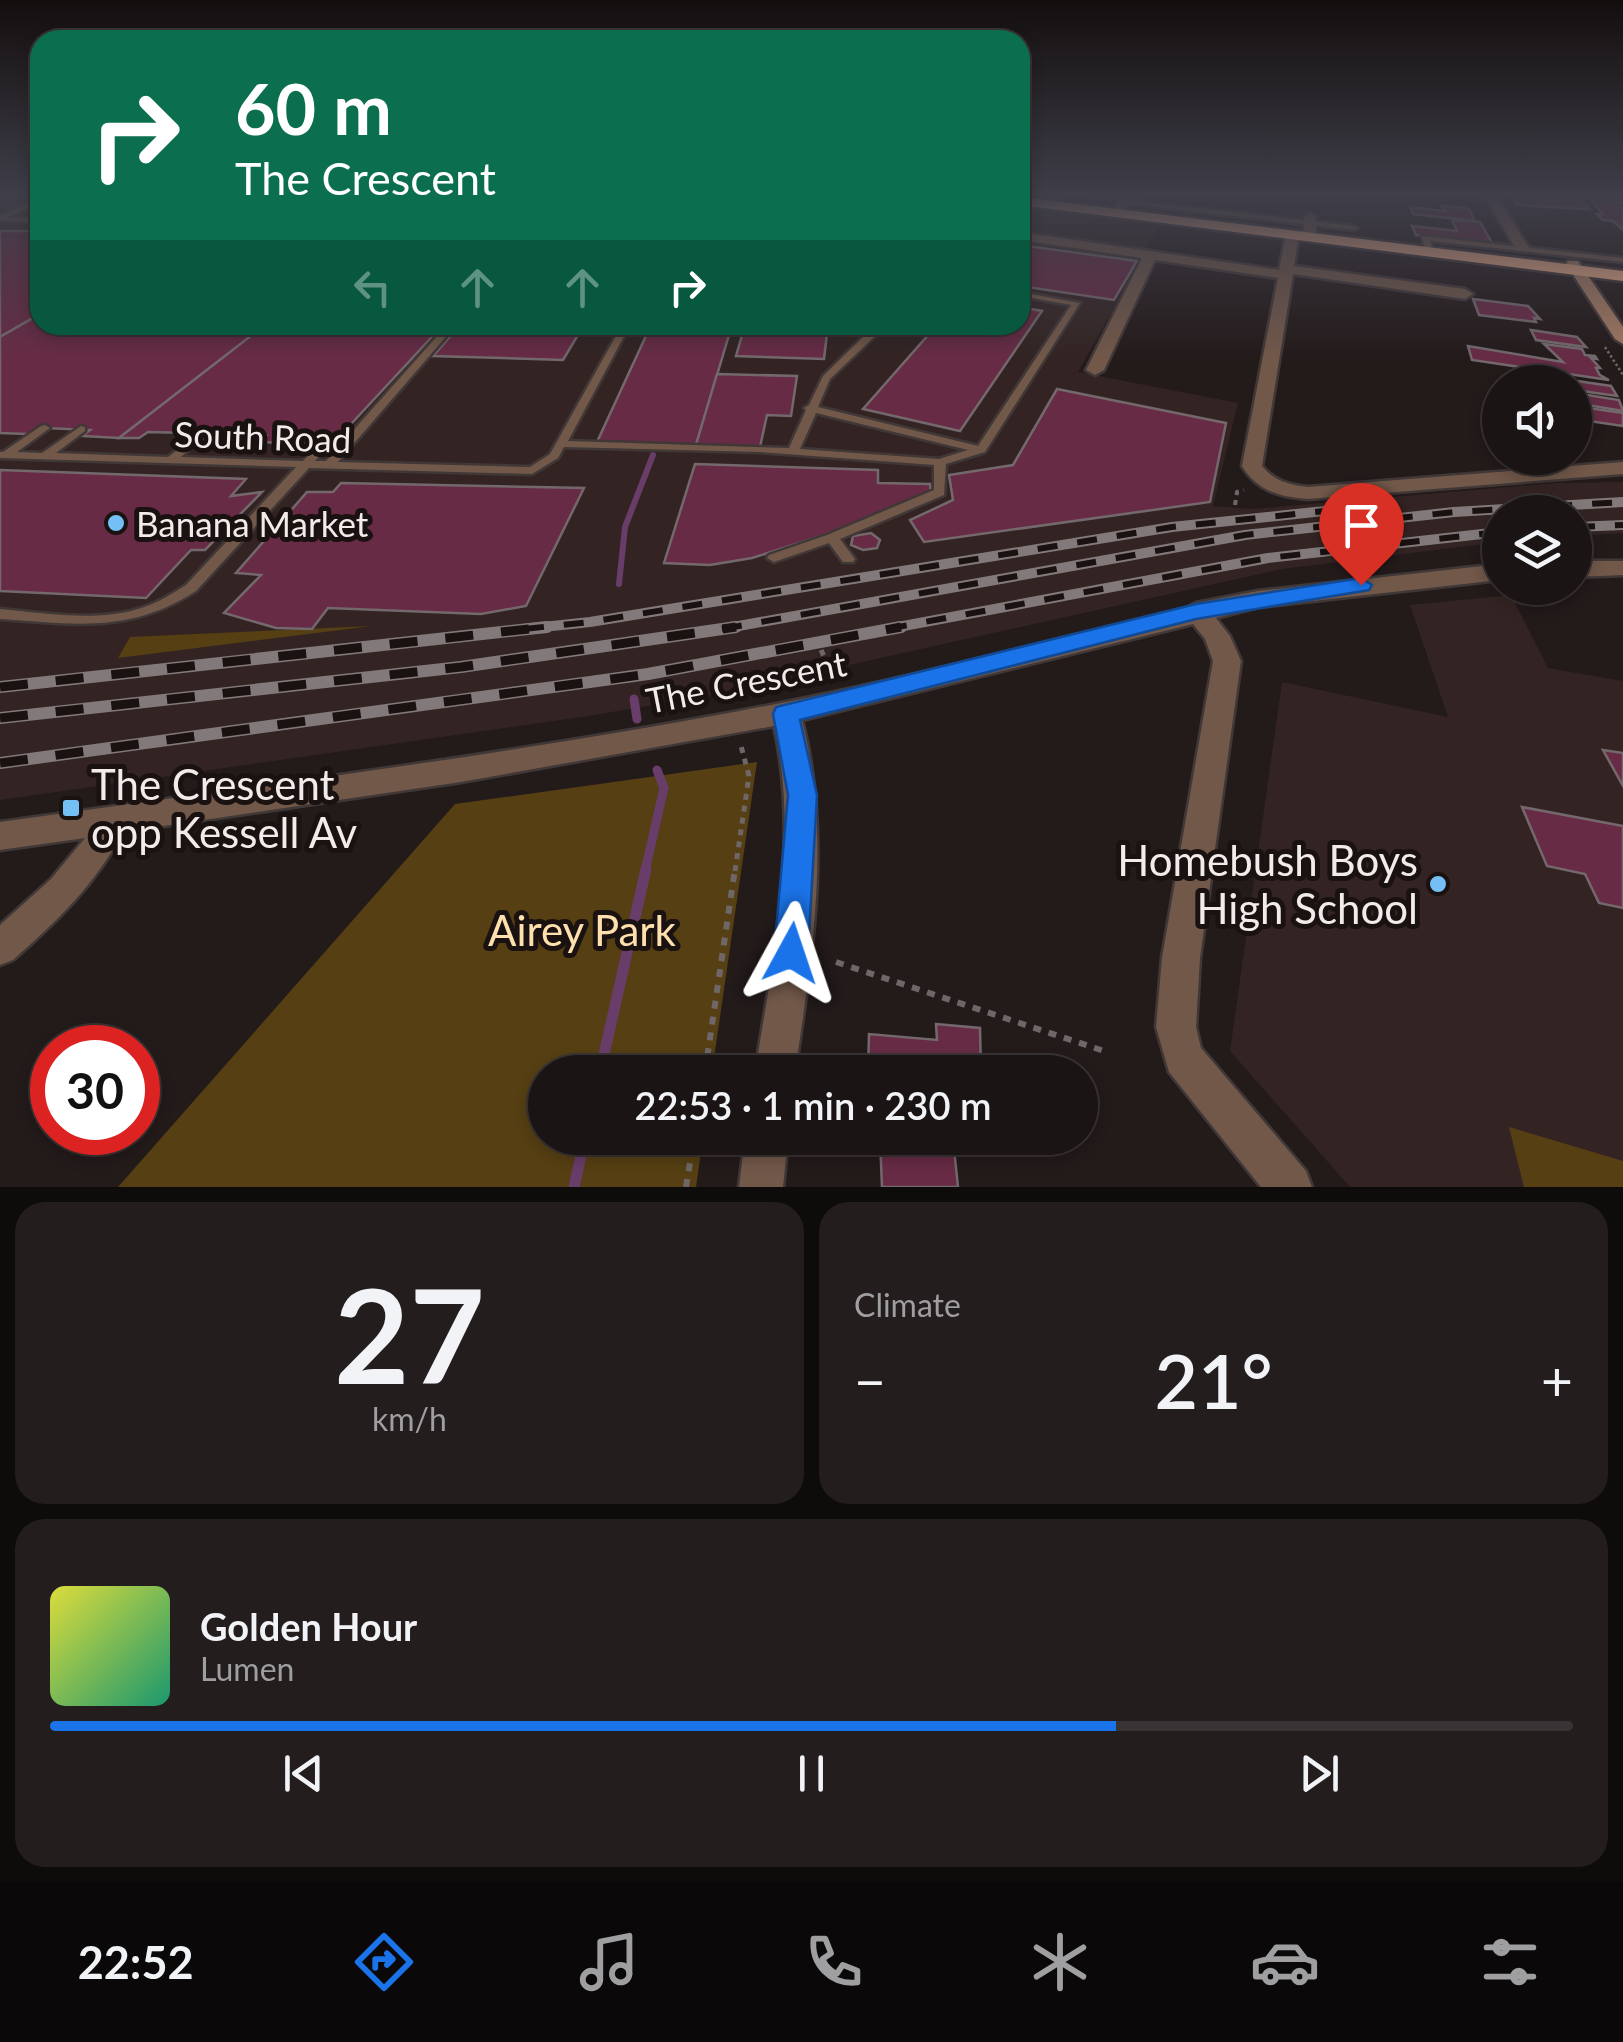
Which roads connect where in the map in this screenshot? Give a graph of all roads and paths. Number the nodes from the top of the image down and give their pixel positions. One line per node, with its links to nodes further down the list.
1 (1109, 248): 6 (street)
2 (1290, 248): 9 (street)
3 (1464, 248): 8 (highway)
4 (1465, 248): 8 (highway)
5 (1525, 248): 7 (lane)
6 (1150, 256): 9 (street); 17 (street)
7 (1623, 260)
8 (1575, 267): 10 (highway); 16 (street)
9 (1286, 272): 11 (street); 32 (street)
10 (1623, 272)
11 (1465, 294)
12 (1030, 296): 24 (lane)
13 (443, 335): 31 (lane)
14 (621, 335): 23 (lane)
15 (870, 335): 18 (lane)
16 (1623, 339)
17 (1096, 370)
18 (810, 406): 24 (lane); 25 (lane)
19 (45, 428): 26 (lane)
20 (81, 430): 27 (lane)
21 (330, 438): 30 (lane)
22 (196, 440): 28 (lane)
23 (561, 444): 25 (lane); 31 (lane, South Road)
24 (982, 448): 29 (lane)
25 (793, 451): 29 (lane)
26 (3, 456): 27 (lane, South Road)
27 (44, 457): 28 (lane, South Road)
28 (170, 461): 30 (lane, South Road)
29 (940, 462): 33 (lane)
30 (304, 466): 31 (lane, South Road); 40 (lane)
31 (328, 466)
32 (1623, 468)
33 (832, 538): 34 (lane); 35 (lane)
34 (774, 558)
35 (848, 560)
36 (1623, 568): 37 (street)
37 (1592, 569)
38 (1482, 574): 39 (street, The Crescent)
39 (1196, 611): 43 (street, The Crescent); 56 (street)
40 (0, 614)
41 (821, 650): 42 (path)
42 (838, 687)
43 (786, 714): 45 (street, The Crescent); 51 (street)
44 (742, 751): 50 (path)
45 (113, 820): 46 (street, The Crescent); 47 (street)
46 (0, 836)
47 (0, 948)
48 (836, 962): 49 (path)
49 (1108, 1052)
50 (708, 1055)
51 (778, 1055)
52 (691, 1155): 54 (path)
53 (765, 1155): 55 (street)
54 (686, 1187)
55 (761, 1187)
56 (1290, 1187)

